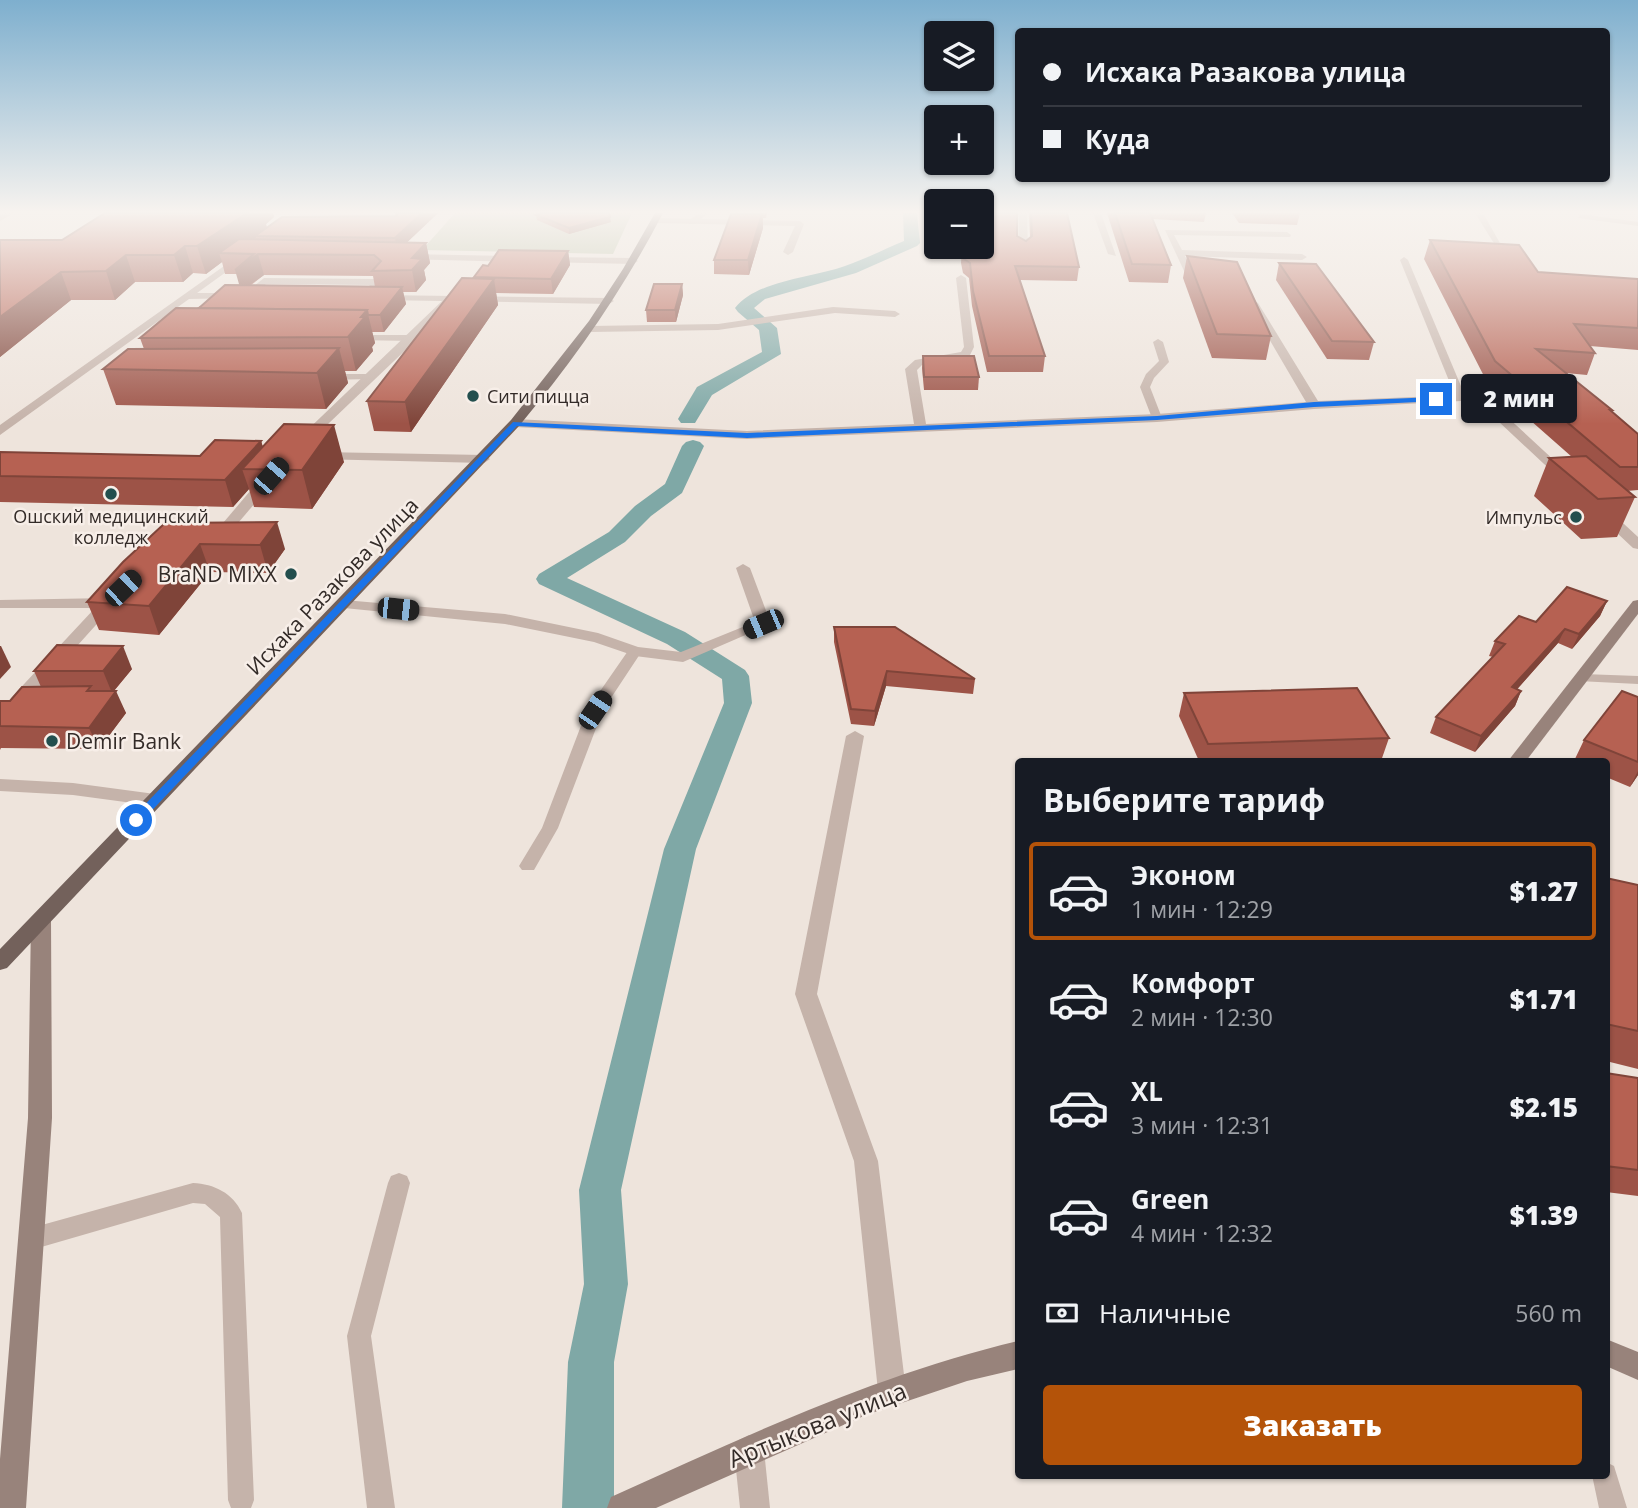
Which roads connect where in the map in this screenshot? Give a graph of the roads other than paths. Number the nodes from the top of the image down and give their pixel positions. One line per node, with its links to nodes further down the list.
1 (206, 283): 8 (street)
2 (261, 283): 9 (street)
3 (377, 283): 12 (street)
4 (620, 283): 14 (main road, Исхака Разакова улица)
5 (962, 283): 28 (street)
6 (1414, 283): 24 (lane)
7 (1247, 292): 25 (street)
8 (188, 296): 9 (street); 17 (street)
9 (247, 296): 10 (street)
10 (260, 296)
11 (350, 297): 12 (street)
12 (363, 297): 13 (street)
13 (451, 297): 14 (street); 20 (street)
14 (609, 301): 16 (main road, Исхака Разакова улица)
15 (895, 314): 16 (street)
16 (590, 330): 27 (main road, Исхака Разакова улица)
17 (132, 335): 18 (lane); 29 (street)
18 (157, 336)
19 (345, 337): 20 (lane)
20 (412, 338): 23 (street)
21 (1158, 342): 26 (lane)
22 (313, 377): 23 (lane)
23 (368, 377): 30 (street)
24 (1461, 398): 25 (street); 32 (street)
25 (1314, 405): 26 (street)
26 (1157, 418): 28 (street)
27 (515, 423): 28 (street); 31 (main road, Исхака Разакова улица)
28 (920, 426)
29 (0, 431)
30 (290, 458): 31 (street); 34 (street)
31 (484, 459): 38 (main road, Исхака Разакова улица)
32 (1577, 488)
33 (1598, 507): 35 (street)
34 (205, 540)
35 (1638, 545)
36 (743, 568): 40 (street)
37 (0, 604): 43 (street)
38 (344, 604): 40 (street); 47 (main road, Исхака Разакова улица)
39 (1638, 604): 41 (main road)
40 (635, 650): 48 (lane)
41 (1583, 677): 42 (lane); 45 (main road)
42 (1638, 680)
43 (41, 702)
44 (855, 736): 56 (street)
45 (1519, 758)
46 (0, 785): 47 (street)
47 (155, 800): 49 (main road, Исхака Разакова улица)
48 (528, 866)
49 (41, 920): 50 (main road, Исхака Разакова улица); 52 (main road)
50 (0, 962)
51 (399, 1183): 61 (lane)
52 (31, 1239): 59 (lane); 60 (main road)
53 (1610, 1354): 55 (main road)
54 (1015, 1356): 56 (main road, Артыкова улица)
55 (1638, 1366)
56 (892, 1391): 57 (main road, Артыкова улица)
57 (749, 1450): 62 (main road, Артыкова улица); 63 (street)
58 (1606, 1479): 64 (lane)
59 (241, 1500)
60 (11, 1508)
61 (382, 1508)
62 (622, 1508)
63 (755, 1508)
64 (1613, 1508)

